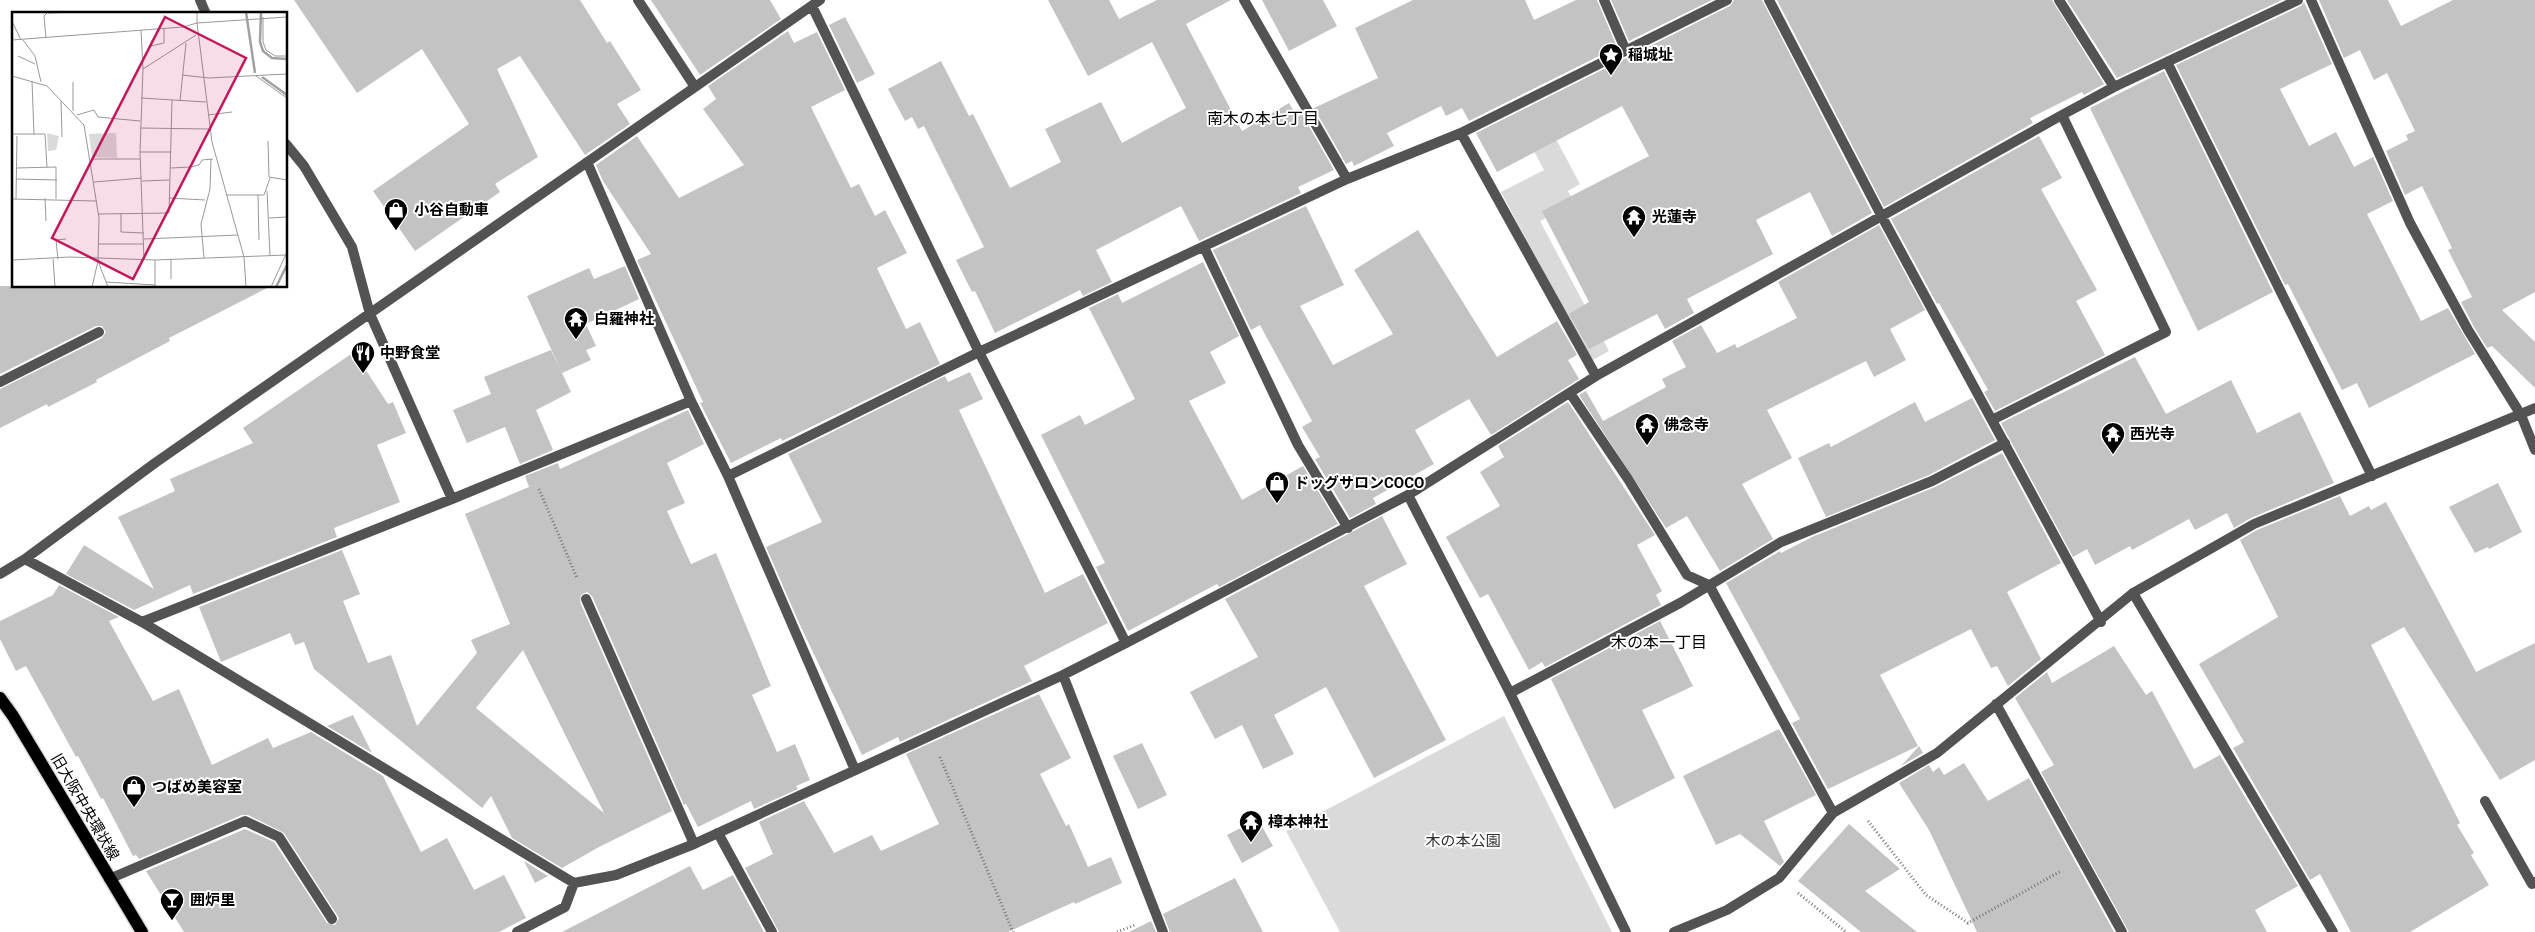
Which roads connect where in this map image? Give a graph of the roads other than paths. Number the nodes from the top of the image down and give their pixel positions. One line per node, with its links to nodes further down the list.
1 (200, 0): 11 (street)
2 (638, 0): 14 (street)
3 (1244, 0): 20 (street)
4 (1604, 0): 12 (street)
5 (1727, 0): 12 (street)
6 (1769, 0): 21 (street)
7 (2059, 0): 15 (street)
8 (2298, 0): 13 (street)
9 (2311, 0): 31 (street)
10 (816, 3): 14 (street); 25 (street)
11 (205, 12)
12 (1626, 50): 17 (street)
13 (2167, 62): 15 (street); 36 (street)
14 (695, 87): 19 (street)
15 (2114, 87): 16 (street)
16 (2062, 115): 21 (street); 32 (street)
17 (1461, 133): 20 (street); 26 (street)
18 (288, 146): 23 (street)
19 (587, 162): 23 (street); 29 (street)
20 (1347, 179): 22 (street)
21 (1881, 214): 26 (street); 32 (street)
22 (1204, 247): 25 (street); 39 (street)
23 (370, 314): 38 (street); 40 (street)
24 (99, 332): 27 (street)
25 (979, 352): 35 (street); 47 (street)
26 (1596, 376): 28 (street)
27 (0, 382)
28 (1570, 393): 37 (street); 42 (street)
29 (691, 401): 35 (street); 38 (street)
30 (2535, 408): 31 (street)
31 (2521, 415): 34 (street); 36 (street)
32 (1992, 420): 33 (street)
33 (2005, 443): 42 (street); 46 (street)
34 (2535, 450)
35 (728, 476): 52 (street)
36 (2372, 476): 43 (street)
37 (1408, 495): 39 (street); 49 (street)
38 (452, 499): 45 (street)
39 (1348, 528): 47 (street)
40 (25, 559): 41 (street); 45 (street)
41 (0, 574)
42 (1709, 585): 49 (street); 54 (street)
43 (2133, 593): 46 (street); 68 (street)
44 (586, 599): 56 (street)
45 (142, 622): 59 (street)
46 (2101, 622): 51 (street)
47 (1126, 643): 48 (street)
48 (1063, 675): 52 (street); 64 (street)
49 (1510, 693): 65 (street)
50 (0, 698): 57 (main road, 旧大阪中央環状線)
51 (1996, 704): 54 (street); 67 (street)
52 (855, 770): 55 (street)
53 (2484, 801): 58 (street)
54 (1833, 813): 66 (street)
55 (718, 833): 56 (street); 63 (street)
56 (694, 844): 59 (street)
57 (109, 879): 60 (street); 61 (main road, 旧大阪中央環状線)
58 (2535, 882)
59 (574, 884): 62 (street)
60 (332, 919)
61 (142, 932)
62 (517, 932)
63 (772, 932)
64 (1163, 932)
65 (1626, 932)
66 (1674, 932)
67 (2122, 932)
68 (2333, 932)

